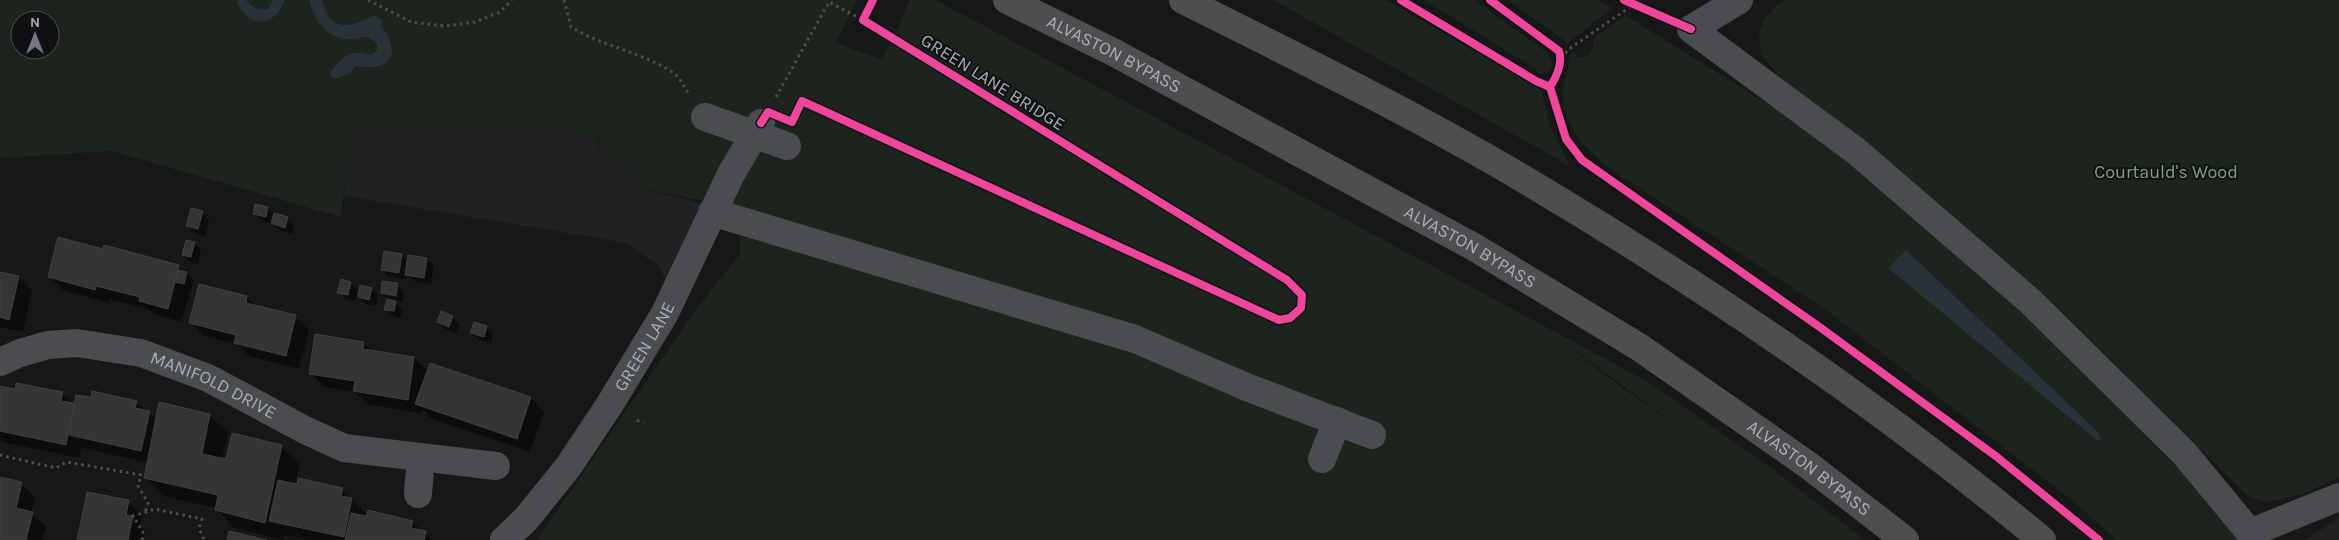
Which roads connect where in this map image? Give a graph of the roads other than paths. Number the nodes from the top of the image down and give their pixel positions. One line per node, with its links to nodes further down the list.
1 (1007, 0): 18 (highway, ALVASTON BYPASS)
2 (1183, 0): 19 (highway)
3 (1739, 0): 16 (street)
4 (705, 117): 5 (street)
5 (758, 128): 6 (street); 7 (street, GREEN LANE)
6 (787, 146)
7 (712, 212): 9 (street); 17 (street, GREEN LANE)
8 (0, 362): 11 (street, MANIFOLD DRIVE)
9 (1337, 421): 10 (street); 12 (street)
10 (1372, 435)
11 (421, 457): 13 (street, MANIFOLD DRIVE); 14 (street)
12 (1322, 459)
13 (496, 466)
14 (418, 494)
15 (2339, 497): 16 (street)
16 (2253, 537)
17 (504, 540)
18 (1905, 540)
19 (2042, 540)

